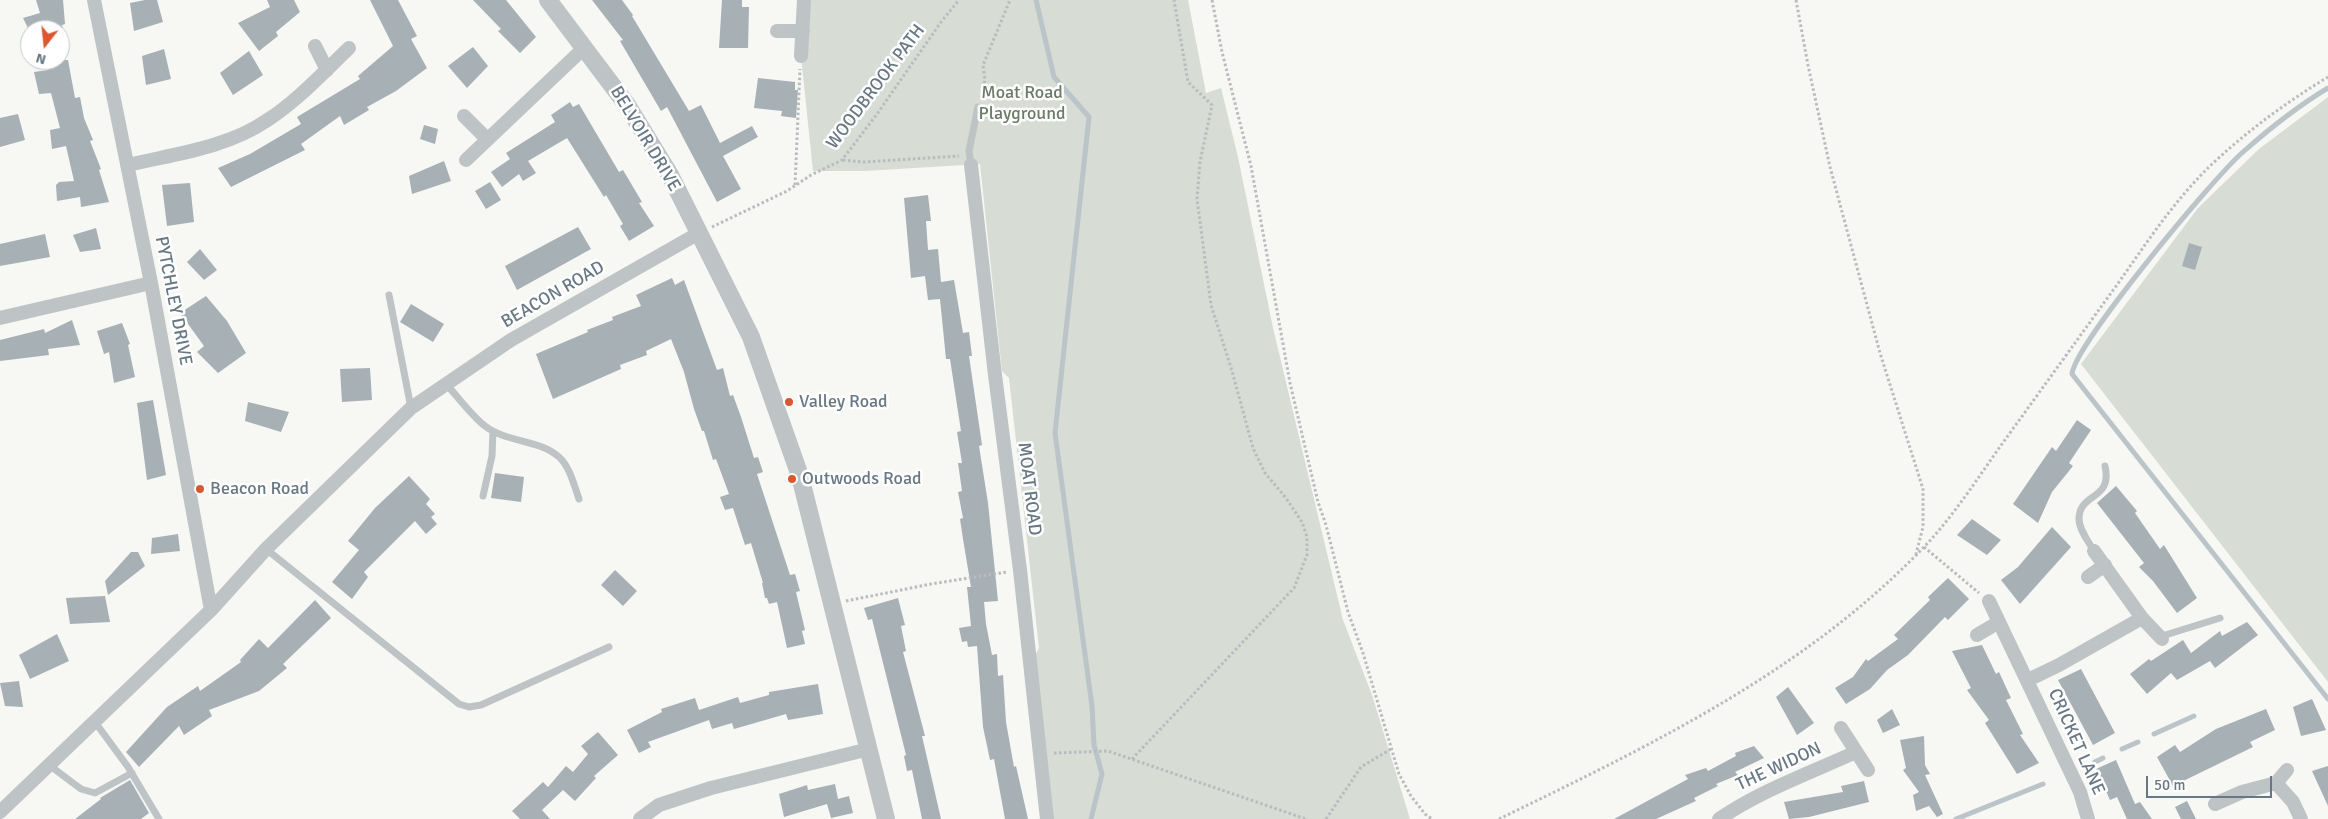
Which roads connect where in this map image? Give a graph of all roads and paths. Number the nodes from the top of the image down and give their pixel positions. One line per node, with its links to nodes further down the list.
1 (94, 0): 23 (street, PYTCHLEY DRIVE)
2 (548, 0): 12 (street, BELVOIR DRIVE)
3 (804, 0): 10 (street)
4 (959, 0): 21 (path, WOODBROOK PATH)
5 (1010, 0): 17 (path)
6 (1174, 0): 58 (path)
7 (1212, 0): 55 (path)
8 (1796, 0): 38 (path)
9 (777, 31): 10 (street)
10 (802, 31): 14 (street)
11 (315, 46): 15 (street)
12 (585, 47): 19 (street); 25 (street, BELVOIR DRIVE)
13 (349, 48): 15 (street)
14 (801, 56): 24 (path)
15 (327, 70): 23 (street)
16 (2328, 77): 35 (path)
17 (978, 107): 22 (lane)
18 (464, 116): 19 (street)
19 (487, 139): 20 (street)
20 (466, 160)
21 (842, 160): 22 (path); 24 (path, WOODBROOK PATH)
22 (971, 160): 40 (street, MOAT ROAD)
23 (128, 165): 26 (street, PYTCHLEY DRIVE)
24 (794, 186): 25 (path, WOODBROOK PATH)
25 (699, 233): 29 (street, BEACON ROAD); 43 (street)
26 (151, 283): 28 (street); 44 (street, PYTCHLEY DRIVE)
27 (389, 295): 30 (lane)
28 (0, 318)
29 (446, 384): 30 (street, BEACON ROAD); 31 (lane)
30 (411, 408): 36 (street, BEACON ROAD)
31 (493, 430): 33 (lane); 34 (lane)
32 (2105, 466): 37 (lane)
33 (483, 496)
34 (579, 499)
35 (1924, 547): 38 (path); 42 (path)
36 (266, 549): 44 (street, BEACON ROAD); 50 (lane)
37 (2094, 551): 39 (street)
38 (1916, 555): 73 (path)
39 (2105, 565): 41 (street); 45 (street)
40 (1020, 570): 43 (path); 57 (street, MOAT ROAD)
41 (2088, 577)
42 (1989, 601): 47 (street, CRICKET LANE)
43 (831, 604): 54 (street)
44 (211, 610): 52 (street, BEACON ROAD)
45 (2142, 618): 49 (street); 51 (street, CRICKET LANE)
46 (2220, 618): 49 (lane)
47 (1999, 622): 48 (street); 51 (street, CRICKET LANE)
48 (1977, 635)
49 (2161, 638)
50 (609, 647)
51 (2028, 680): 75 (street, CRICKET LANE)
52 (94, 722): 59 (street, BEACON ROAD); 62 (lane)
53 (1841, 728): 56 (street)
54 (869, 749): 67 (street); 68 (street)
55 (1391, 749): 71 (path); 72 (path)
56 (1856, 752): 60 (street); 74 (street, THE WIDON)
57 (1039, 754): 58 (path); 69 (street, MOAT ROAD)
58 (1132, 759): 70 (path)
59 (49, 765): 62 (lane); 65 (street, BEACON ROAD)
60 (1868, 770)
61 (2287, 770): 63 (street)
62 (132, 773): 66 (lane)
63 (2276, 782): 64 (street); 76 (street)
64 (2215, 804)
65 (0, 812)
66 (159, 819)
67 (640, 819)
68 (886, 819)
69 (1047, 819)
70 (1306, 819)
71 (1326, 819)
72 (1432, 819)
73 (1499, 819)
74 (1719, 819)
75 (2088, 819)
76 (2301, 819)

